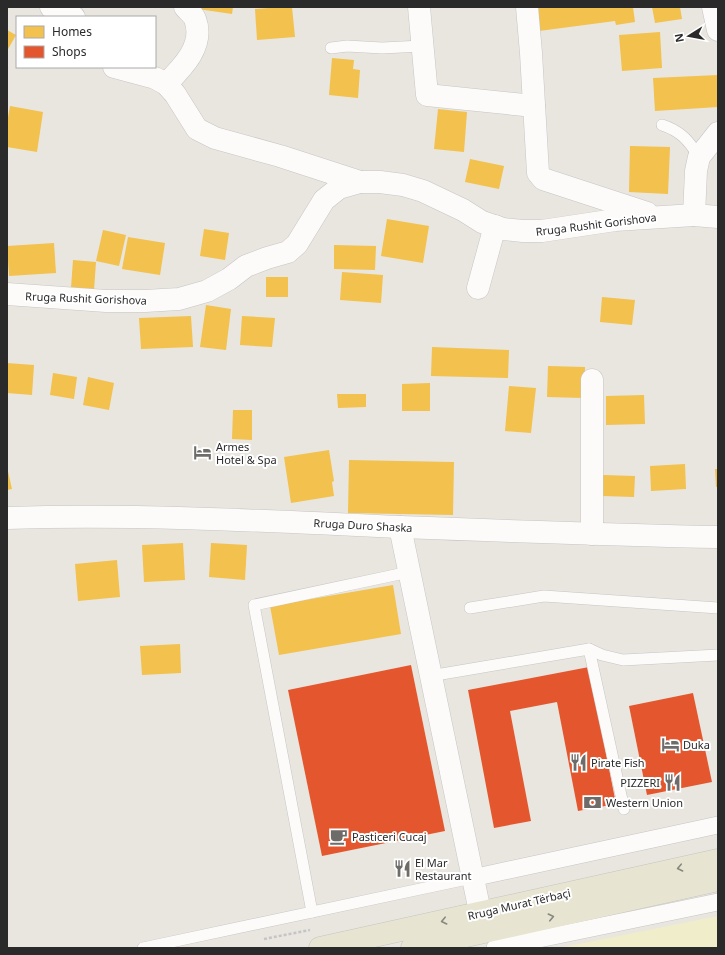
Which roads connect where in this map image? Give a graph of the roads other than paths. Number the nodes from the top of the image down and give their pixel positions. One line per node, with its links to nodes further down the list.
1 (51, 7): 6 (street)
2 (185, 7): 11 (street)
3 (419, 7): 8 (street)
4 (527, 7): 12 (street)
5 (713, 7): 7 (street)
6 (72, 16)
7 (718, 30)
8 (422, 46): 9 (lane); 12 (street)
9 (332, 48)
10 (118, 68): 11 (street)
11 (166, 84): 16 (street)
12 (534, 106): 18 (street)
13 (662, 125): 15 (lane)
14 (718, 133): 15 (street)
15 (699, 157): 17 (street)
16 (360, 182): 20 (street, Rruga Rushit Gorishova); 22 (street, Rruga Rushit Gorishova)
17 (694, 215): 18 (street, Rruga Rushit Gorishova); 19 (street, Rruga Rushit Gorishova)
18 (656, 216): 20 (street, Rruga Rushit Gorishova)
19 (718, 217)
20 (495, 226): 21 (street)
21 (478, 288)
22 (7, 294)
23 (592, 380): 26 (street)
24 (7, 518): 25 (street, Rruga Duro Shaska)
25 (400, 527): 26 (street, Rruga Duro Shaska); 28 (street)
26 (592, 534): 27 (street, Rruga Duro Shaska)
27 (718, 537)
28 (409, 572): 33 (street); 40 (lane)
29 (470, 608): 30 (lane)
30 (718, 608)
31 (589, 649): 32 (lane); 33 (lane); 34 (lane)
32 (718, 655)
33 (430, 676): 37 (street)
34 (624, 809)
35 (718, 824): 37 (street)
36 (718, 860): 41 (main road, Rruga Murat Tërbaçi, one-way to 41)
37 (472, 878): 40 (lane); 41 (street)
38 (718, 880): 41 (main road, Rruga Murat Tërbaçi, one-way to 38)
39 (718, 902): 41 (street)
40 (312, 912): 42 (lane)
41 (486, 931): 43 (main road, Rruga Murat Tërbaçi, one-way to 43); 44 (main road, Rruga Murat Tërbaçi)
42 (143, 948)
43 (320, 948)
44 (412, 948)

